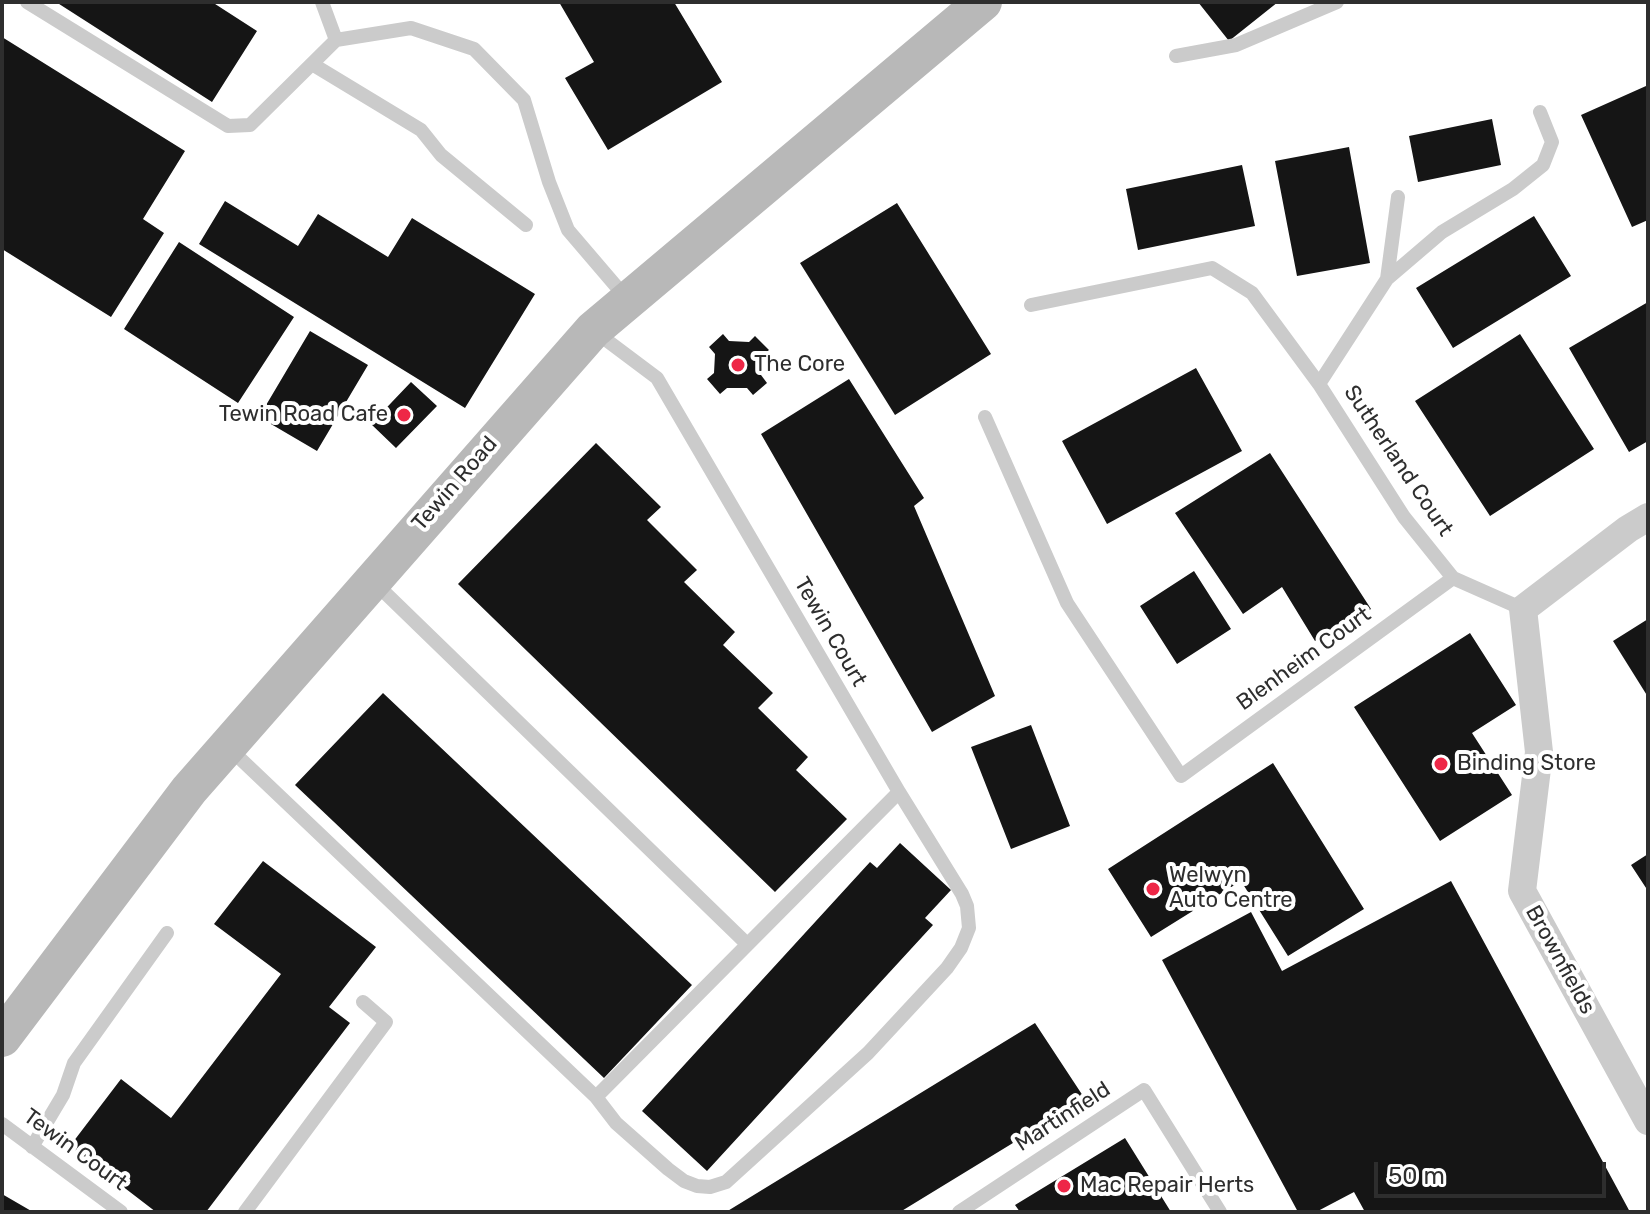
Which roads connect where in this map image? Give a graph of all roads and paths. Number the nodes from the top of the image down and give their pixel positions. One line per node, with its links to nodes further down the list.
1 (27, 2): 7 (lane)
2 (322, 2): 5 (lane)
3 (983, 2): 12 (street, Tewin Road)
4 (1337, 2): 6 (lane)
5 (336, 40): 7 (lane); 12 (lane)
6 (1176, 56)
7 (312, 64): 10 (lane)
8 (1540, 112): 11 (lane)
9 (1398, 197): 11 (lane, Sutherland Court)
10 (526, 225)
11 (1387, 279): 15 (lane, Sutherland Court)
12 (627, 299): 14 (street, Tewin Road)
13 (1031, 305): 15 (lane, Sutherland Court)
14 (593, 330): 19 (street, Tewin Road); 22 (lane, Tewin Court)
15 (1319, 384): 18 (lane, Sutherland Court)
16 (985, 417): 18 (lane, Blenheim Court)
17 (1648, 517): 20 (street)
18 (1453, 578): 20 (lane, Sutherland Court)
19 (372, 580): 21 (street, Tewin Road); 24 (lane)
20 (1523, 609): 28 (street, Brownfields)
21 (227, 746): 26 (street, Tewin Road); 27 (lane)
22 (899, 792): 24 (lane); 27 (lane, Tewin Court)
23 (167, 933): 30 (lane)
24 (747, 944): 27 (lane)
25 (363, 1002): 33 (lane)
26 (2, 1038)
27 (596, 1097)
28 (1648, 1121)
29 (2, 1124): 30 (lane, Tewin Court)
30 (32, 1147): 32 (lane, Tewin Court)
31 (965, 1210): 34 (lane, Martinfield)
32 (121, 1212)
33 (245, 1212)
34 (1220, 1212)

